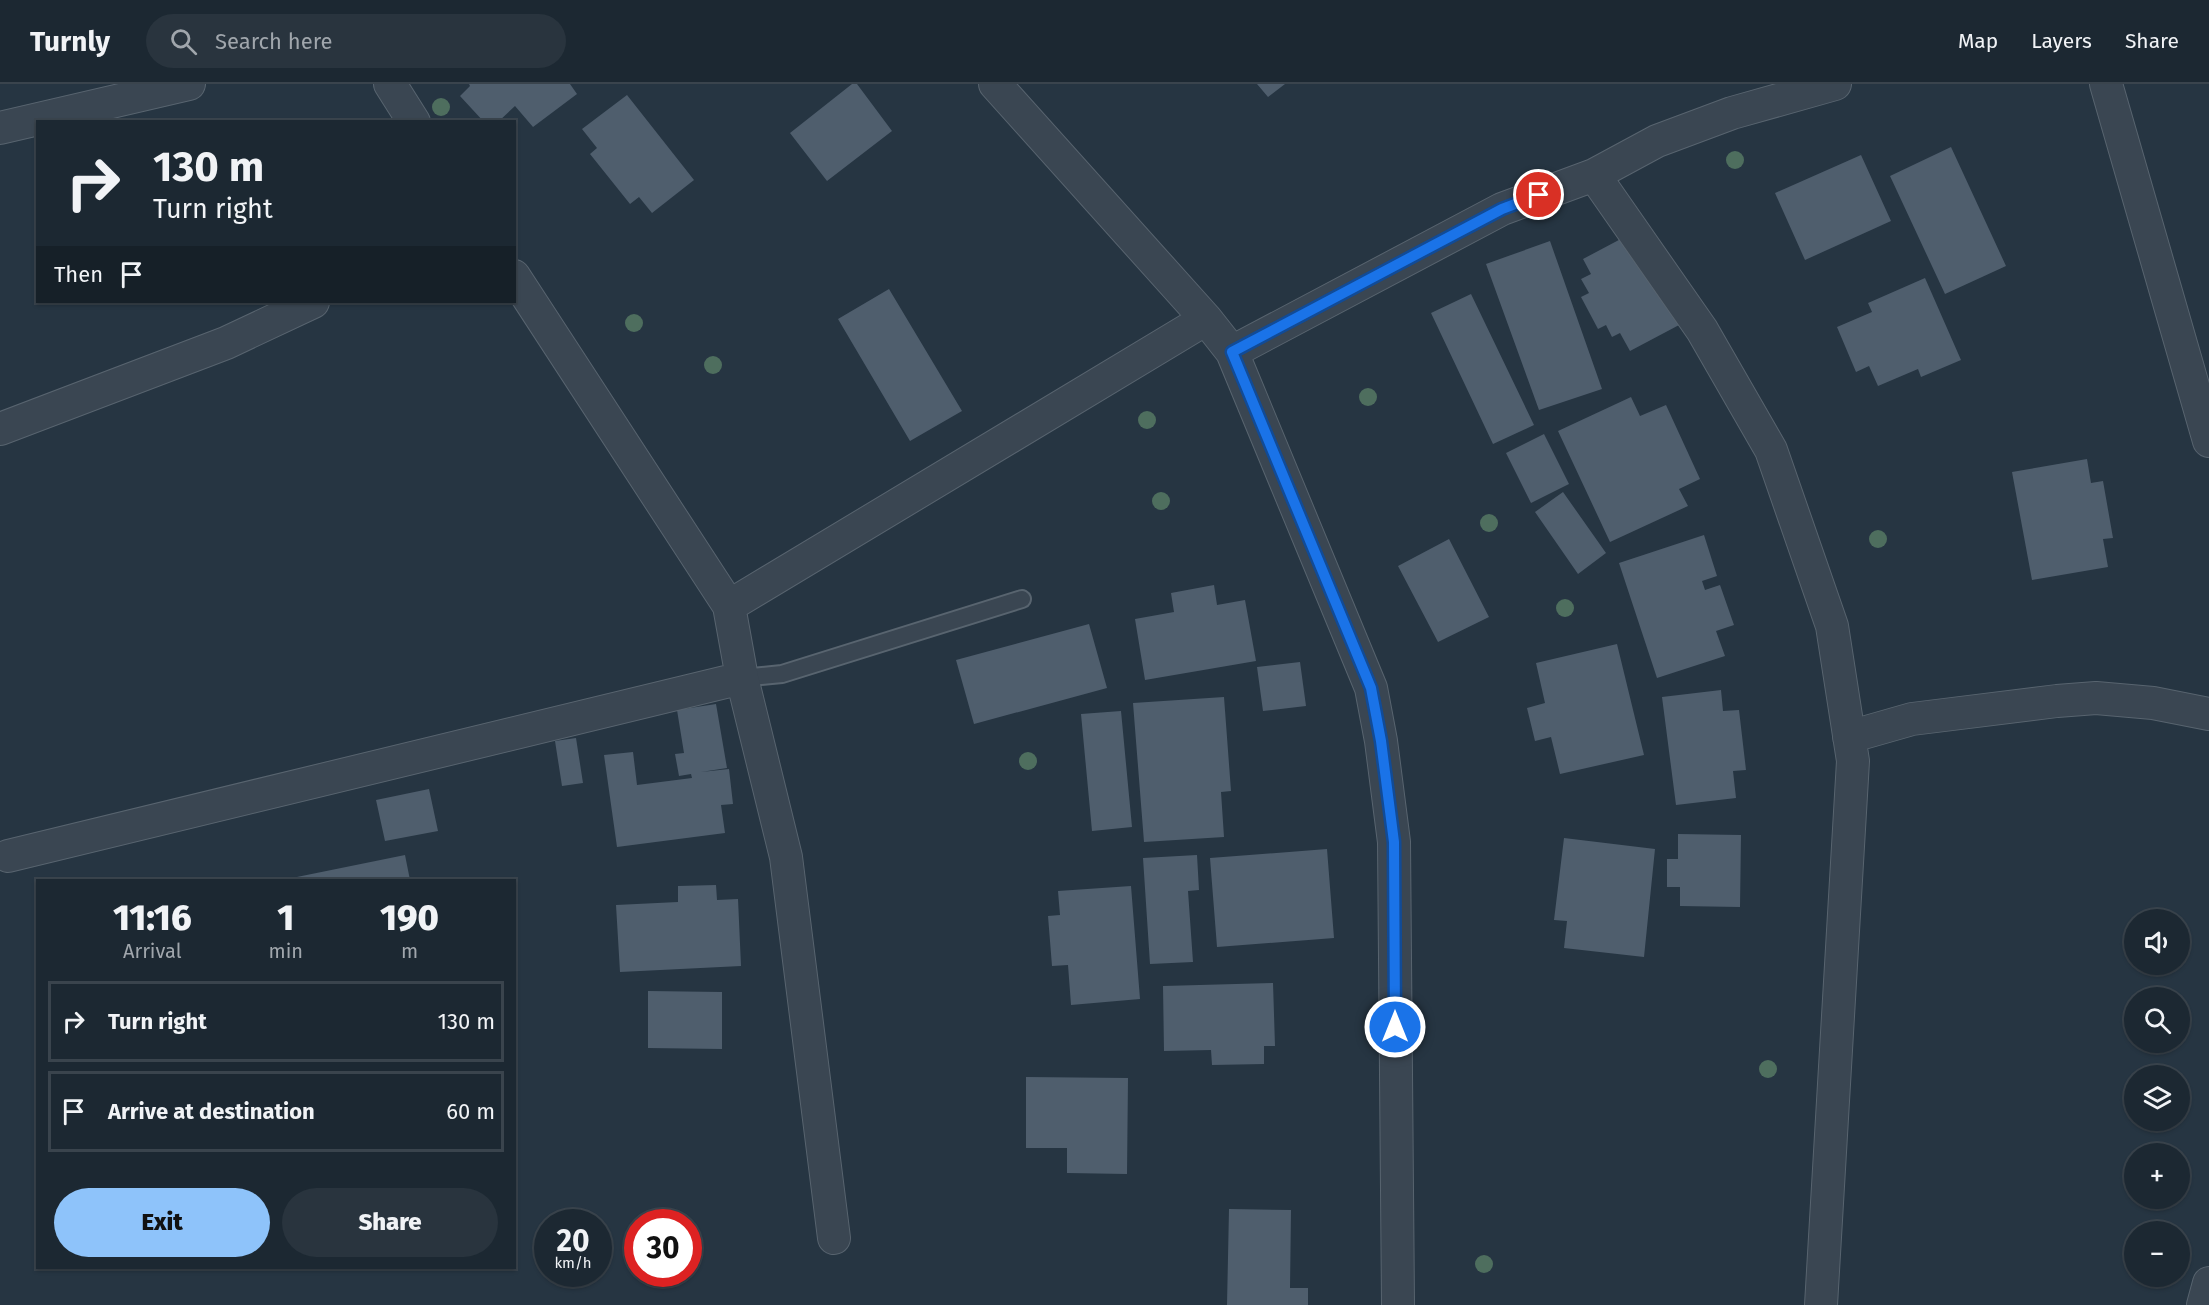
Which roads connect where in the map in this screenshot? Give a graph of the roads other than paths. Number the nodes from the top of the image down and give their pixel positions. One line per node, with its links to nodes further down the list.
1 (189, 84): 7 (street)
2 (390, 84): 6 (street)
3 (995, 84): 11 (street)
4 (1835, 84): 8 (street)
5 (2106, 84): 14 (street)
6 (413, 120)
7 (0, 128)
8 (1594, 175): 12 (street); 19 (street)
9 (516, 279): 16 (street)
10 (311, 303): 13 (street)
11 (1206, 319): 12 (street); 16 (street)
12 (1232, 352): 23 (street)
13 (0, 429)
14 (2209, 441)
15 (1022, 599): 17 (lane)
16 (729, 606): 17 (street)
17 (742, 678): 20 (street); 21 (street)
18 (2209, 714): 19 (street)
19 (1849, 737): 24 (street)
20 (8, 856)
21 (834, 1238)
22 (2209, 1283): 25 (street)
23 (1398, 1305)
24 (1821, 1305)
25 (2203, 1305)

